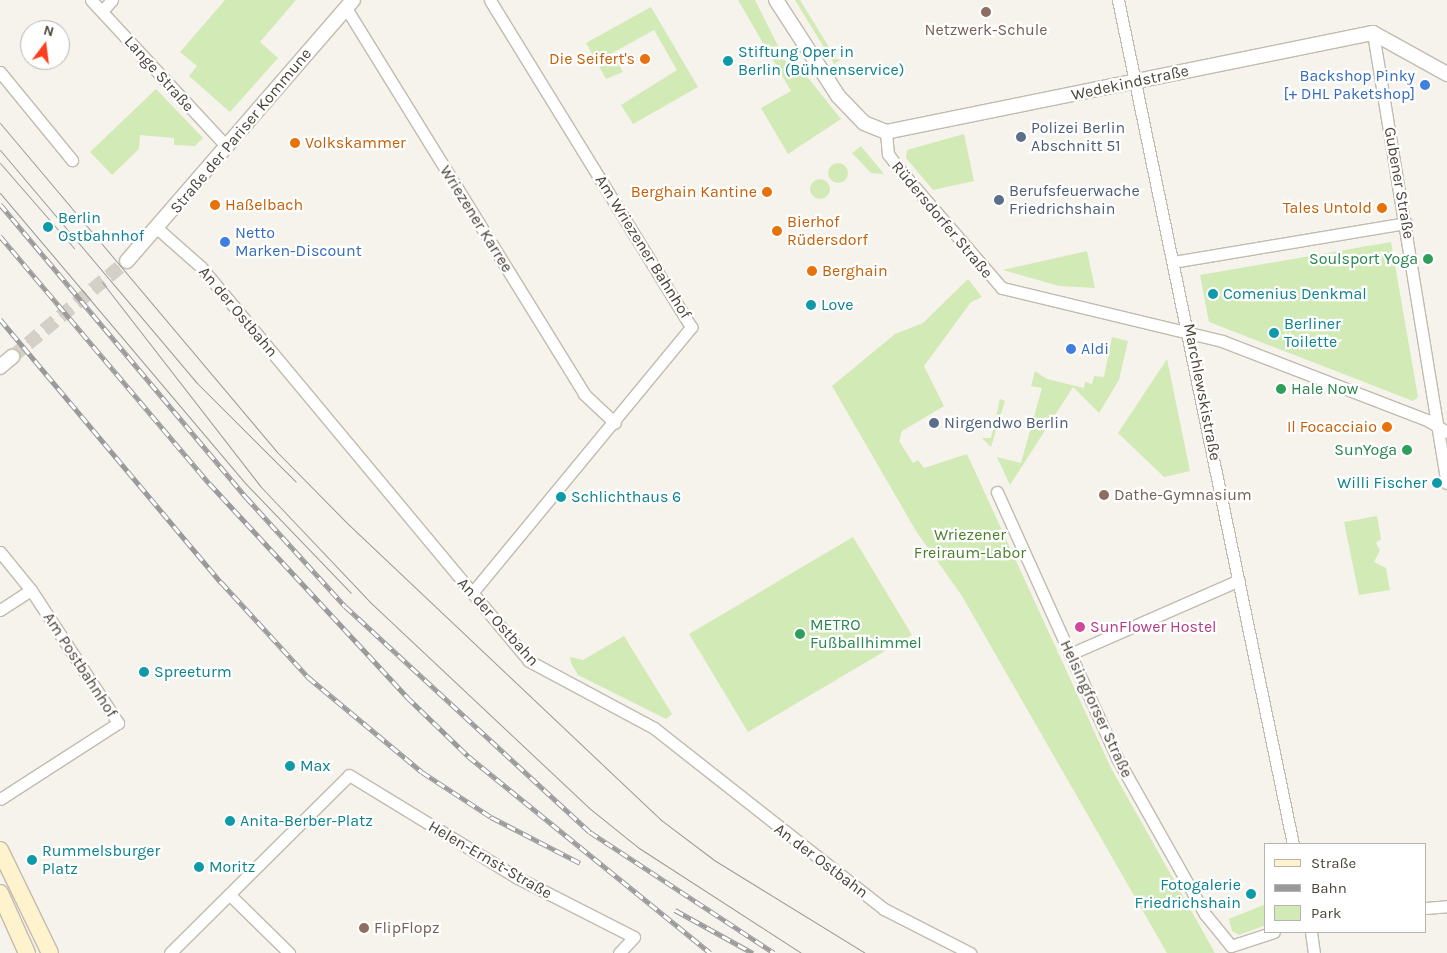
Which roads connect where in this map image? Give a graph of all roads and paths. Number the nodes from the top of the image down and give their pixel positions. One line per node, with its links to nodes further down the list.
1 (91, 0): 7 (street, Lange Straße)
2 (112, 0): 7 (street)
3 (490, 0): 22 (street, Am Wriezener Bahnhof)
4 (776, 0): 12 (street)
5 (1118, 0): 11 (street, Marchlewskistraße)
6 (349, 4): 13 (street, Straße der Pariser Kommune); 22 (street, Wriezener Karree)
7 (102, 11): 13 (street, Lange Straße)
8 (1373, 33): 10 (street); 11 (street, Wedekindstraße); 15 (street, Gubener Straße)
9 (0, 72): 14 (street)
10 (1447, 74)
11 (1135, 81): 12 (street, Wedekindstraße); 18 (street, Marchlewskistraße)
12 (886, 132): 19 (street, Rüdersdorfer Straße)
13 (227, 147): 16 (street, Straße der Pariser Kommune)
14 (72, 160)
15 (1406, 223): 18 (street); 23 (street, Gubener Straße)
16 (158, 228): 17 (street, Straße der Pariser Kommune); 29 (street, An der Ostbahn)
17 (127, 261)
18 (1173, 262): 19 (street, Marchlewskistraße)
19 (1190, 332): 23 (street, Rüdersdorfer Straße); 27 (street, Marchlewskistraße)
20 (12, 357): 21 (street)
21 (0, 368)
22 (615, 423): 29 (street, Am Wriezener Bahnhof)
23 (1443, 430): 24 (street, Gubener Straße)
24 (1447, 483)
25 (997, 492): 31 (street, Helsingforser Straße)
26 (0, 552): 28 (street, Am Postbahnhof)
27 (1239, 580): 31 (street); 33 (street, Marchlewskistraße)
28 (31, 590): 30 (street); 32 (street, Am Postbahnhof)
29 (472, 594): 46 (street, An der Ostbahn)
30 (0, 610)
31 (1070, 654): 39 (street, Helsingforser Straße)
32 (0, 799)
33 (1293, 843)
34 (0, 850): 42 (main road)
35 (0, 893): 41 (main road)
36 (230, 895): 43 (street); 44 (street); 45 (street, Helen-Ernst-Straße)
37 (1447, 906): 38 (street)
38 (1427, 908)
39 (1271, 933)
40 (1311, 933): 47 (street)
41 (28, 953)
42 (50, 953)
43 (170, 953)
44 (289, 953)
45 (619, 953)
46 (970, 953)
47 (1314, 953)

